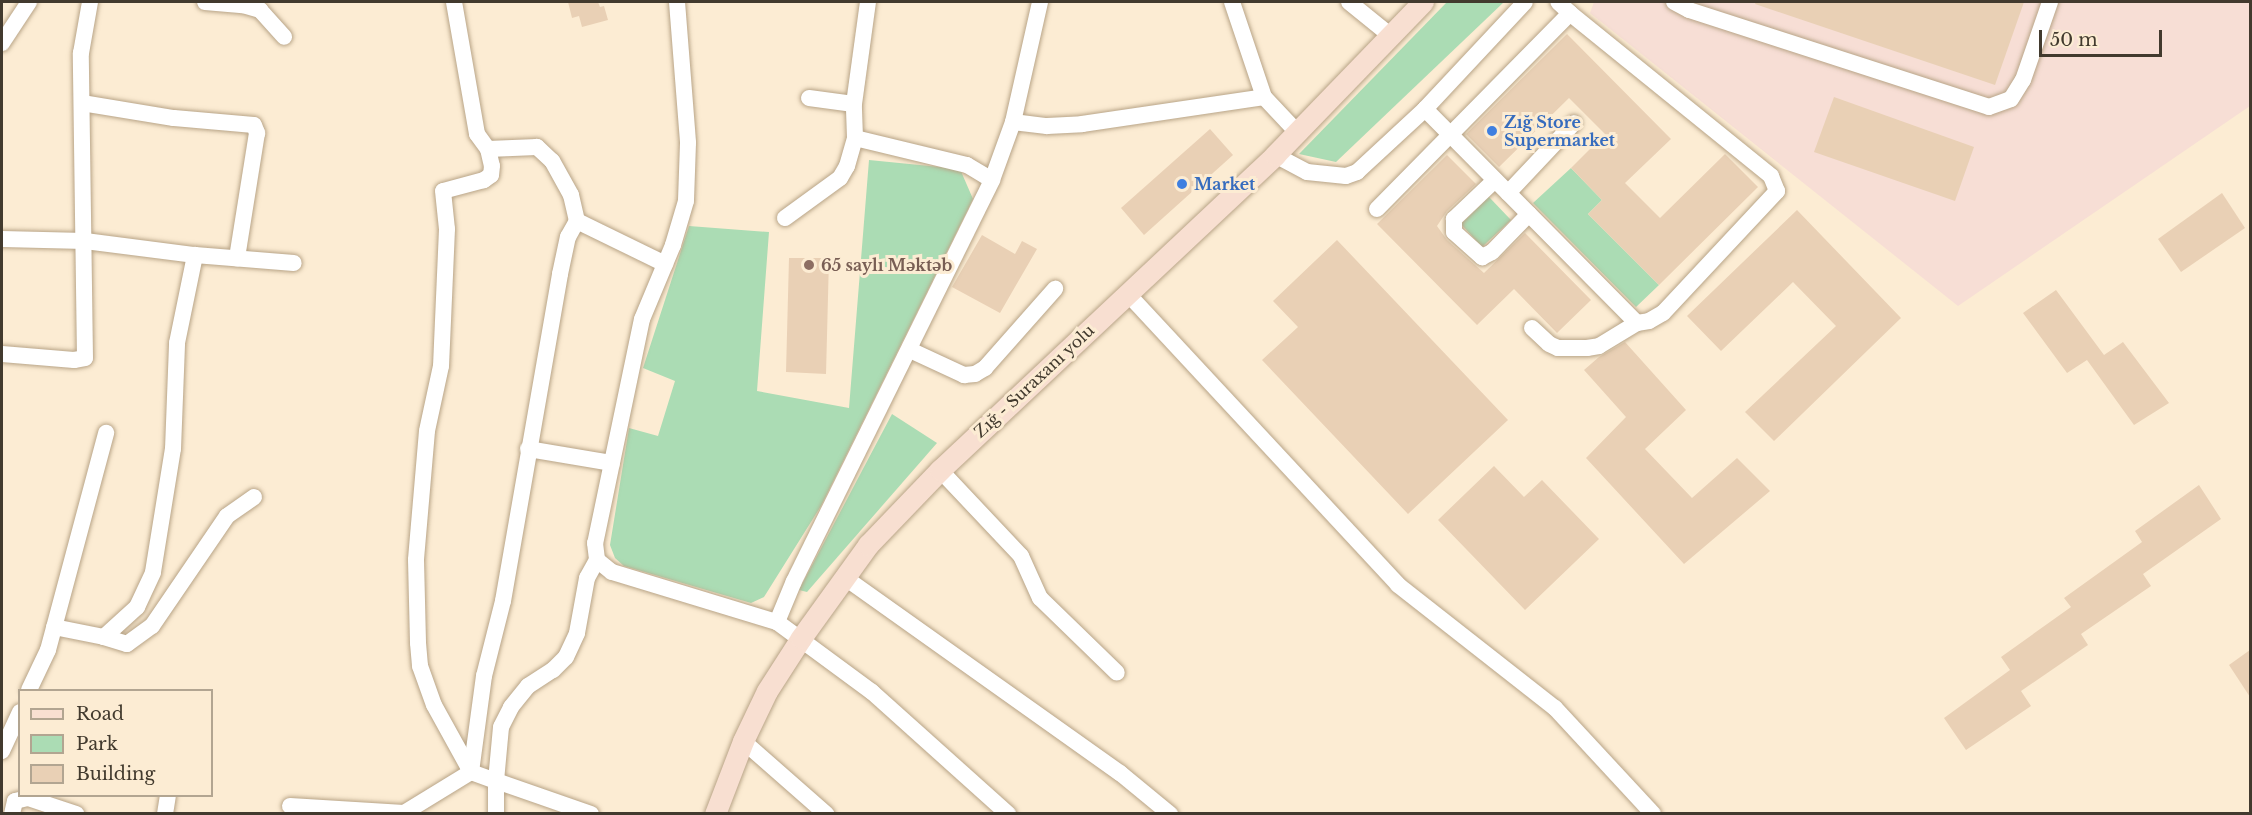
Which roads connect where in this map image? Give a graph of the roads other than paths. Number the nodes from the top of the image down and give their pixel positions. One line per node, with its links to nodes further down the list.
1 (29, 2): 17 (street)
2 (90, 2): 20 (street)
3 (205, 2): 16 (street)
4 (454, 2): 28 (street)
5 (677, 2): 42 (street)
6 (868, 2): 21 (street)
7 (1040, 2): 23 (street)
8 (1232, 2): 18 (street)
9 (1349, 2): 15 (street)
10 (1423, 2): 15 (main road, Zığ - Suraxanı yolu)
11 (1525, 2): 22 (street)
12 (1674, 2): 13 (street)
13 (2050, 2)
14 (1564, 7): 26 (street); 45 (street)
15 (1391, 36): 25 (main road, Zığ - Suraxanı yolu)
16 (284, 37)
17 (2, 42)
18 (1264, 97): 23 (street); 25 (street)
19 (809, 98): 21 (street)
20 (82, 103): 38 (street); 40 (street)
21 (854, 104): 27 (street)
22 (1425, 109): 26 (street); 29 (street)
23 (1013, 122): 30 (street)
24 (1574, 123): 32 (street)
25 (1297, 132): 29 (main road, Zığ - Suraxanı yolu)
26 (1450, 135): 31 (street); 33 (street)
27 (855, 138): 30 (street); 35 (street)
28 (488, 149): 36 (street); 65 (street)
29 (1275, 155): 44 (main road, Zığ - Suraxanı yolu)
30 (992, 180): 47 (street)
31 (1495, 180): 32 (street); 34 (street)
32 (1508, 193): 34 (street)
33 (1377, 210)
34 (1529, 214): 45 (street)
35 (785, 218)
36 (577, 221): 42 (street); 50 (street)
37 (2, 239): 38 (street)
38 (85, 241): 39 (street); 48 (street)
39 (195, 255): 40 (street); 58 (street)
40 (237, 258): 41 (street)
41 (294, 263)
42 (665, 264): 51 (street)
43 (1055, 289): 47 (street)
44 (1127, 293): 52 (main road, Zığ - Suraxanı yolu); 78 (street)
45 (1637, 322): 46 (street)
46 (1532, 328)
47 (910, 350): 56 (street)
48 (2, 354)
49 (106, 433): 57 (street)
50 (528, 449): 51 (street); 65 (street)
51 (612, 463): 54 (street)
52 (940, 470): 55 (main road, Zığ - Suraxanı yolu); 60 (street)
53 (254, 497): 58 (street)
54 (597, 560): 56 (street); 66 (street)
55 (844, 577): 59 (main road, Zığ - Suraxanı yolu); 77 (street)
56 (777, 622): 59 (street)
57 (54, 627): 58 (street); 61 (street)
58 (104, 637)
59 (801, 638): 63 (main road, Zığ - Suraxanı yolu); 76 (street)
60 (1117, 673)
61 (29, 689)
62 (18, 716): 64 (street)
63 (743, 741): 74 (main road, Zığ - Suraxanı yolu); 75 (street)
64 (2, 751)
65 (471, 772): 66 (street); 68 (street)
66 (496, 781): 72 (street); 73 (street)
67 (168, 797): 71 (street)
68 (290, 806)
69 (12, 813): 70 (street)
70 (76, 813)
71 (165, 813)
72 (496, 813)
73 (591, 813)
74 (714, 813)
75 (826, 813)
76 (1008, 813)
77 (1170, 813)
78 (1653, 813)

